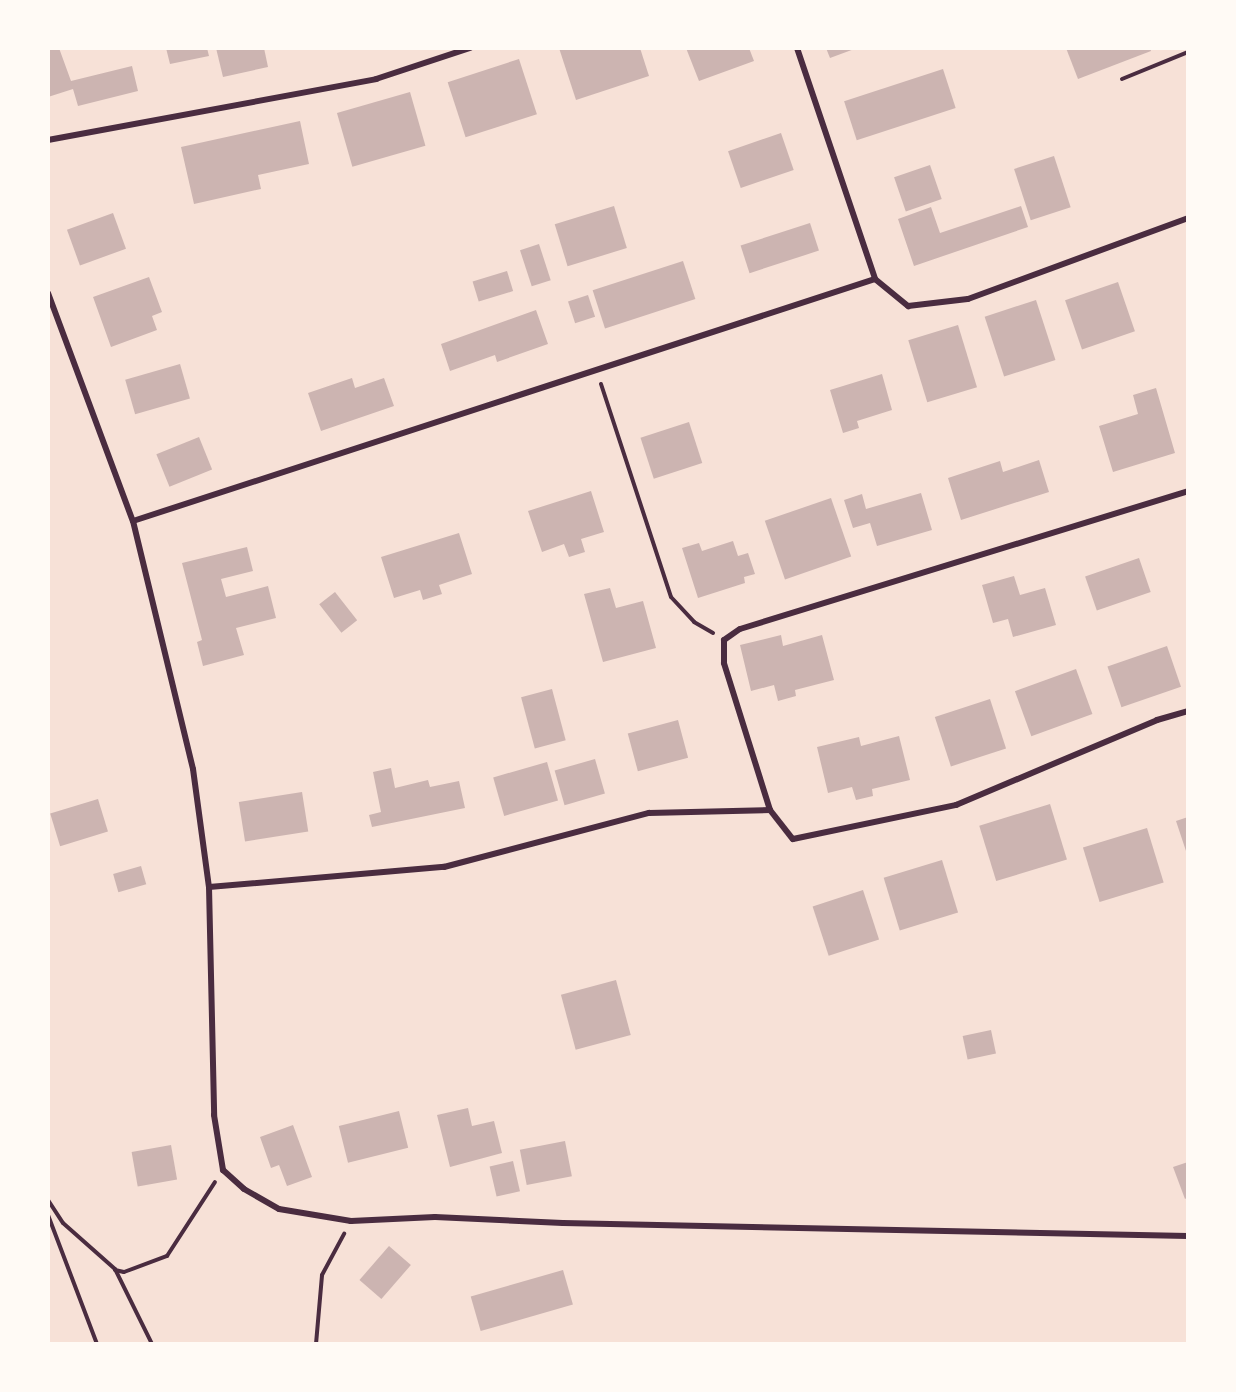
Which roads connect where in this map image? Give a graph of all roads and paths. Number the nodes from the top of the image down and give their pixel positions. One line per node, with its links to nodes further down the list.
1 (470, 48): 5 (street)
2 (797, 48): 7 (street)
3 (1188, 52): 4 (path)
4 (1122, 79)
5 (48, 140)
6 (1188, 218): 7 (street)
7 (875, 279): 9 (street)
8 (48, 293): 11 (street)
9 (596, 369): 11 (street); 12 (path)
10 (1188, 491): 14 (street)
11 (133, 521): 15 (street)
12 (694, 622)
13 (1188, 711): 14 (street)
14 (770, 810): 15 (street)
15 (209, 887): 16 (street)
16 (223, 1170): 19 (street); 21 (path)
17 (48, 1200): 21 (path)
18 (48, 1215): 22 (path)
19 (351, 1221): 20 (street); 24 (path)
20 (1188, 1236)
21 (115, 1269): 23 (path)
22 (97, 1344)
23 (152, 1344)
24 (316, 1344)

